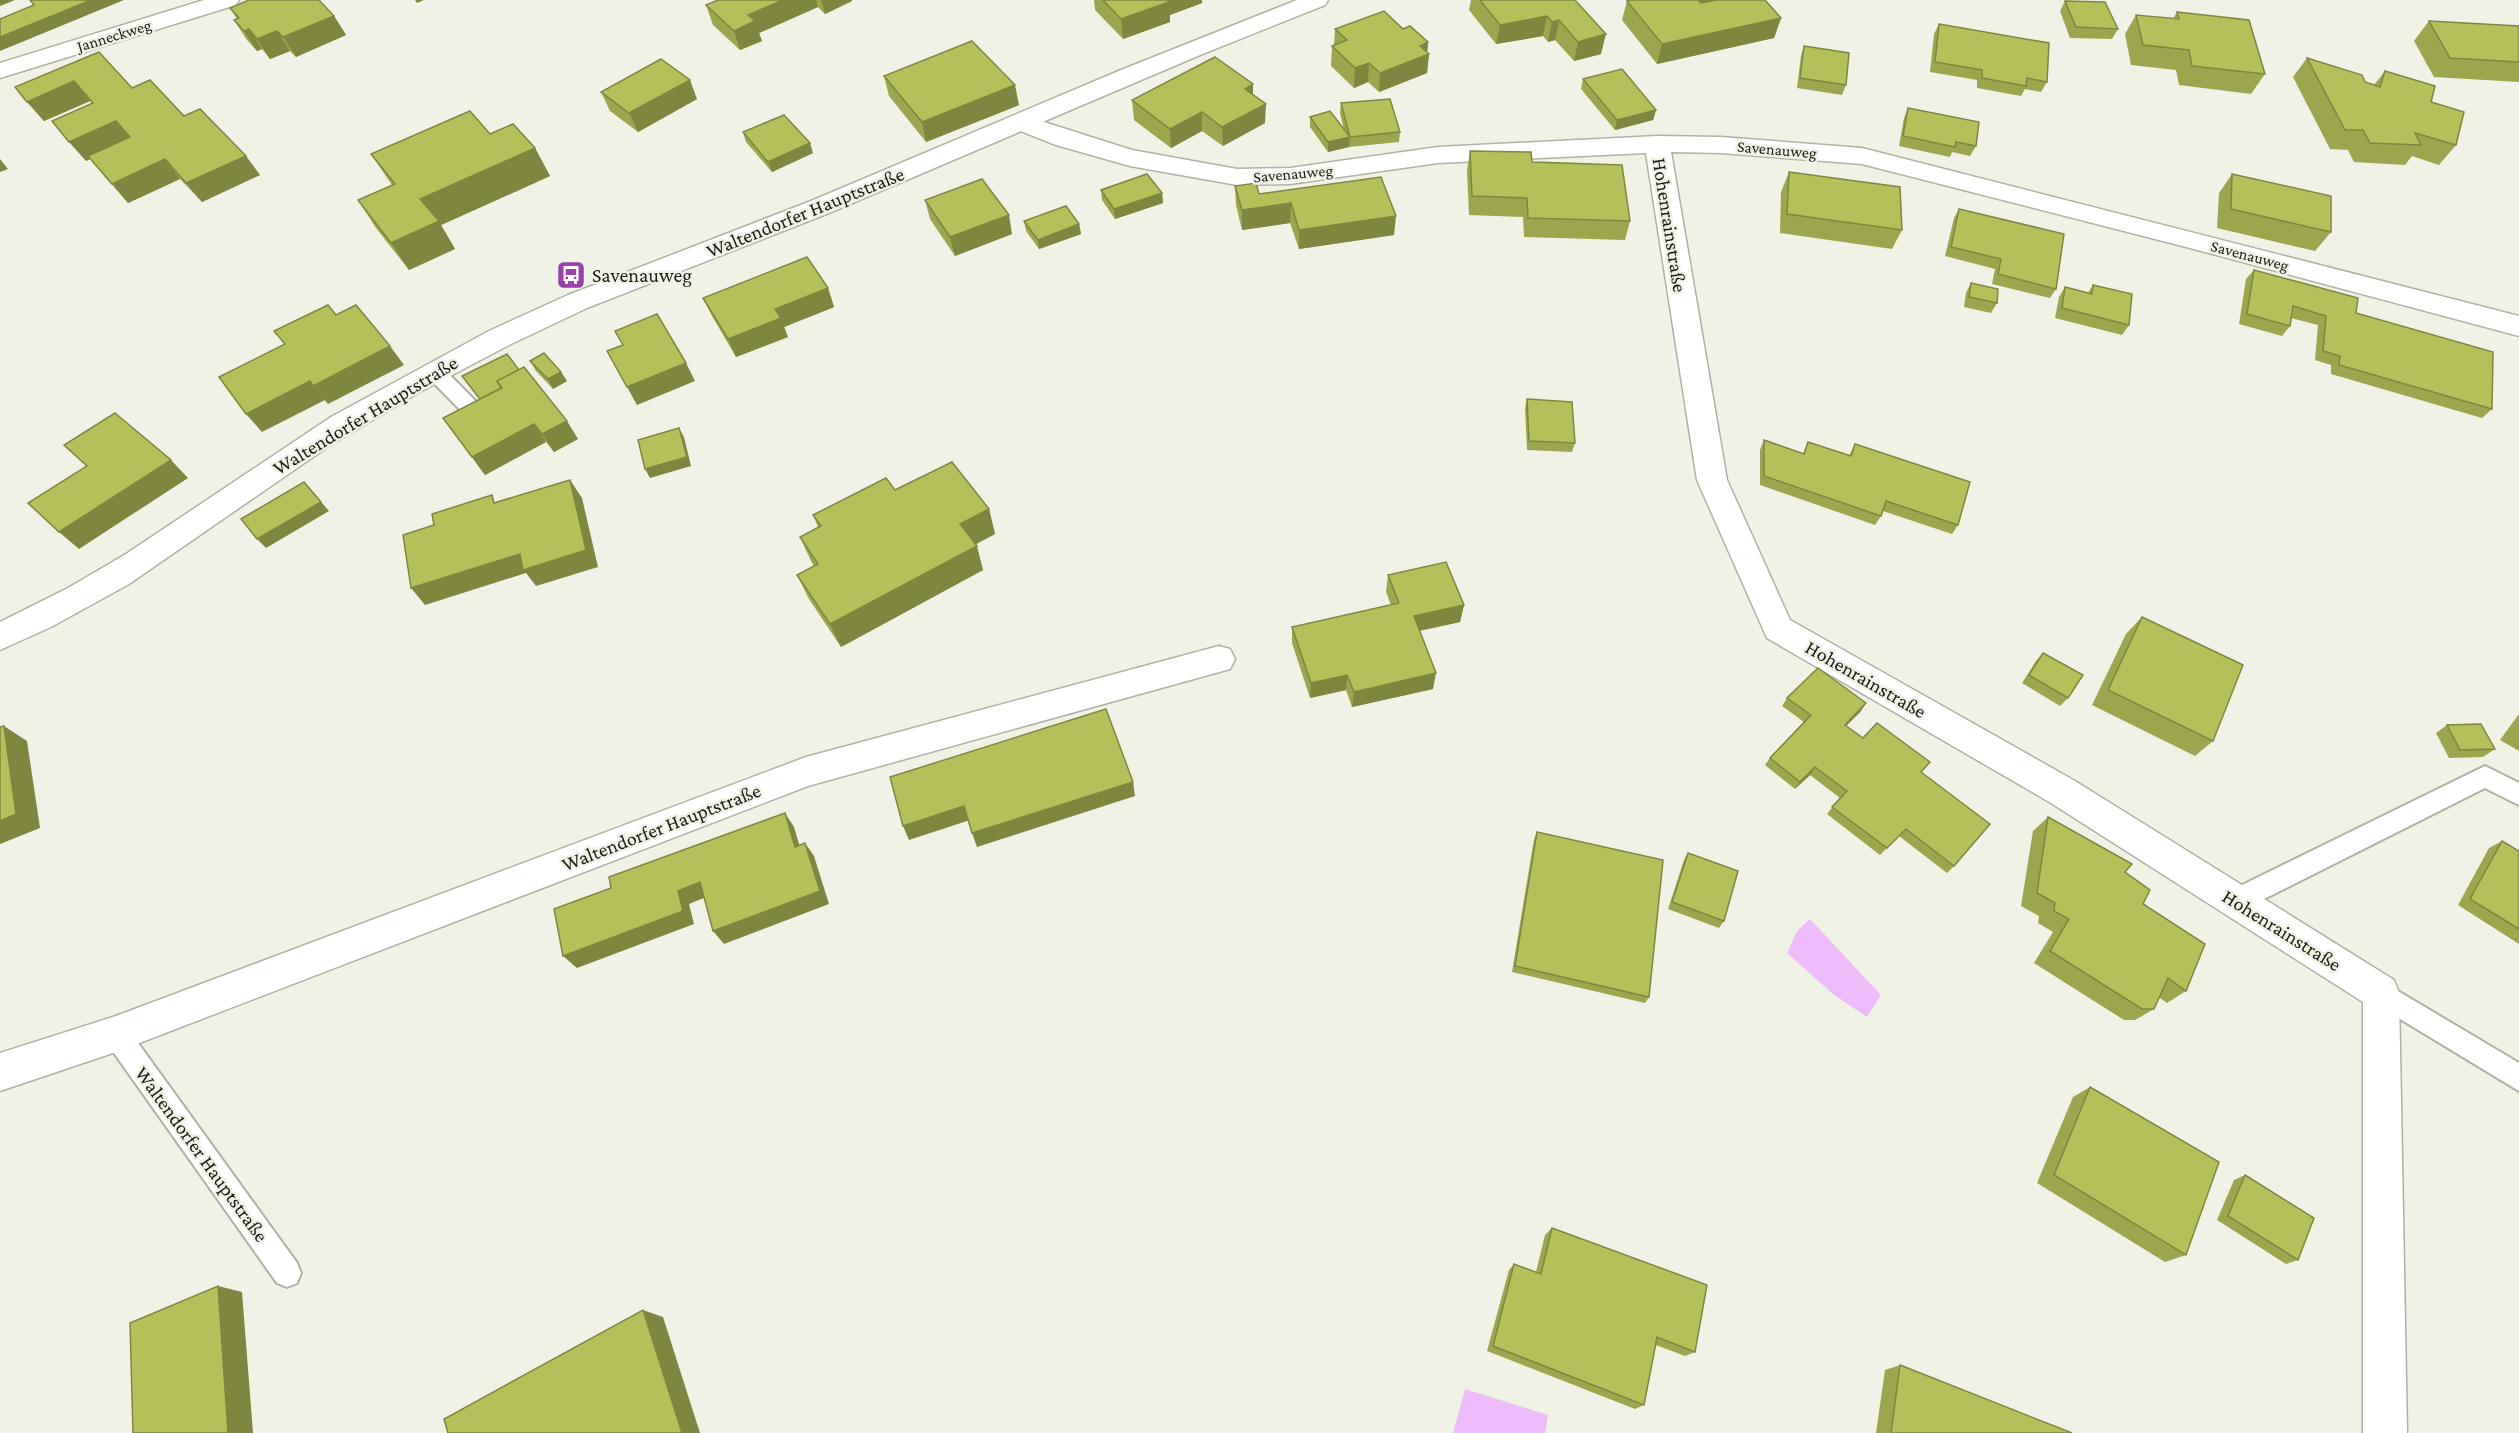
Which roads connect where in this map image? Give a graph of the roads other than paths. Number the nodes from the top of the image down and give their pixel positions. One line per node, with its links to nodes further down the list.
1 (228, 0): 3 (street, Janneckweg)
2 (1317, 0): 4 (street, Waltendorfer Hauptstraße)
3 (0, 71)
4 (1022, 123): 5 (street, Savenauweg); 7 (street, Waltendorfer Hauptstraße)
5 (1657, 144): 6 (street, Savenauweg); 12 (street, Hohenrainstraße)
6 (2519, 326)
7 (435, 372): 8 (lane); 9 (street, Waltendorfer Hauptstraße)
8 (484, 422)
9 (0, 637)
10 (1219, 658): 14 (street, Waltendorfer Hauptstraße)
11 (2519, 795): 12 (lane)
12 (2235, 901): 13 (street, Hohenrainstraße)
13 (2381, 993): 16 (lane, Hohenrainstraße); 18 (street)
14 (116, 1034): 15 (street, Waltendorfer Hauptstraße); 17 (lane, Waltendorfer Hauptstraße)
15 (0, 1072)
16 (2519, 1078)
17 (287, 1274)
18 (2385, 1433)

